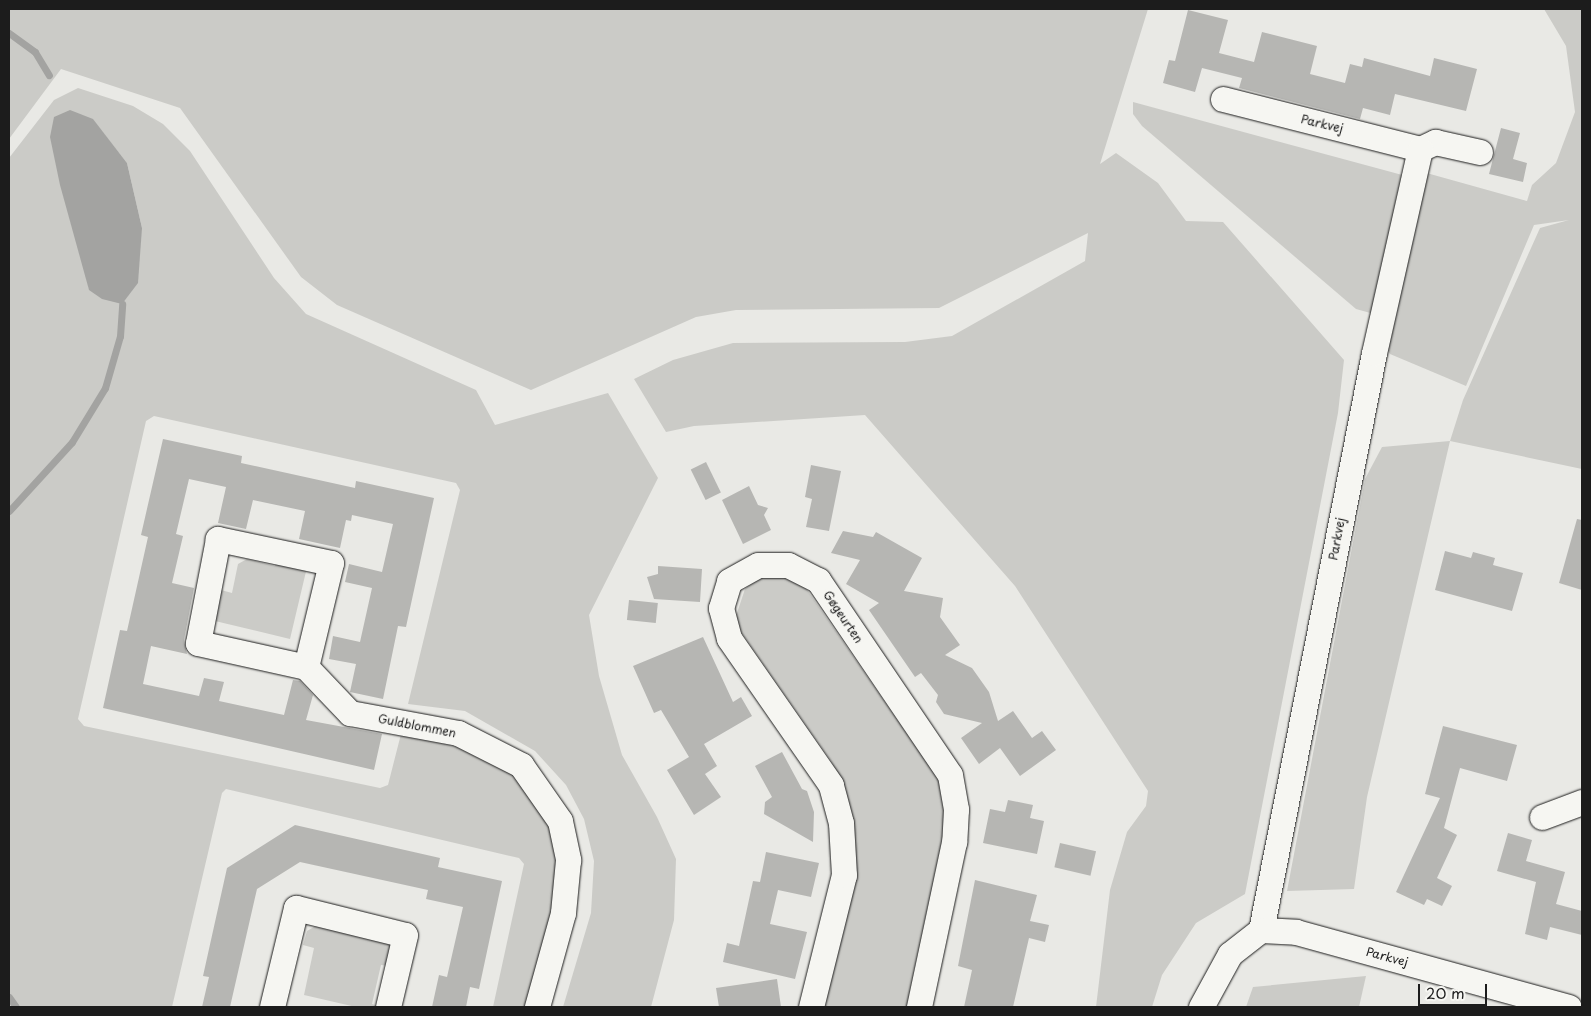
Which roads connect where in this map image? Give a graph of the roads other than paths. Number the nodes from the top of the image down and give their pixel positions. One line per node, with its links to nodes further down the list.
1 (1223, 99): 2 (street, Parkvej)
2 (1420, 149): 3 (street, Parkvej); 7 (street, Parkvej)
3 (1480, 152)
4 (306, 668): 4 (street); 10 (street, Guldblommen)
5 (1582, 802): 6 (street)
6 (1542, 817)
7 (1261, 930): 13 (street); 14 (street, Parkvej)
8 (272, 1007): 9 (street)
9 (388, 1007)
10 (537, 1007)
11 (810, 1007): 12 (street, Gøgeurten)
12 (919, 1007)
13 (1201, 1007)
14 (1569, 1007)

